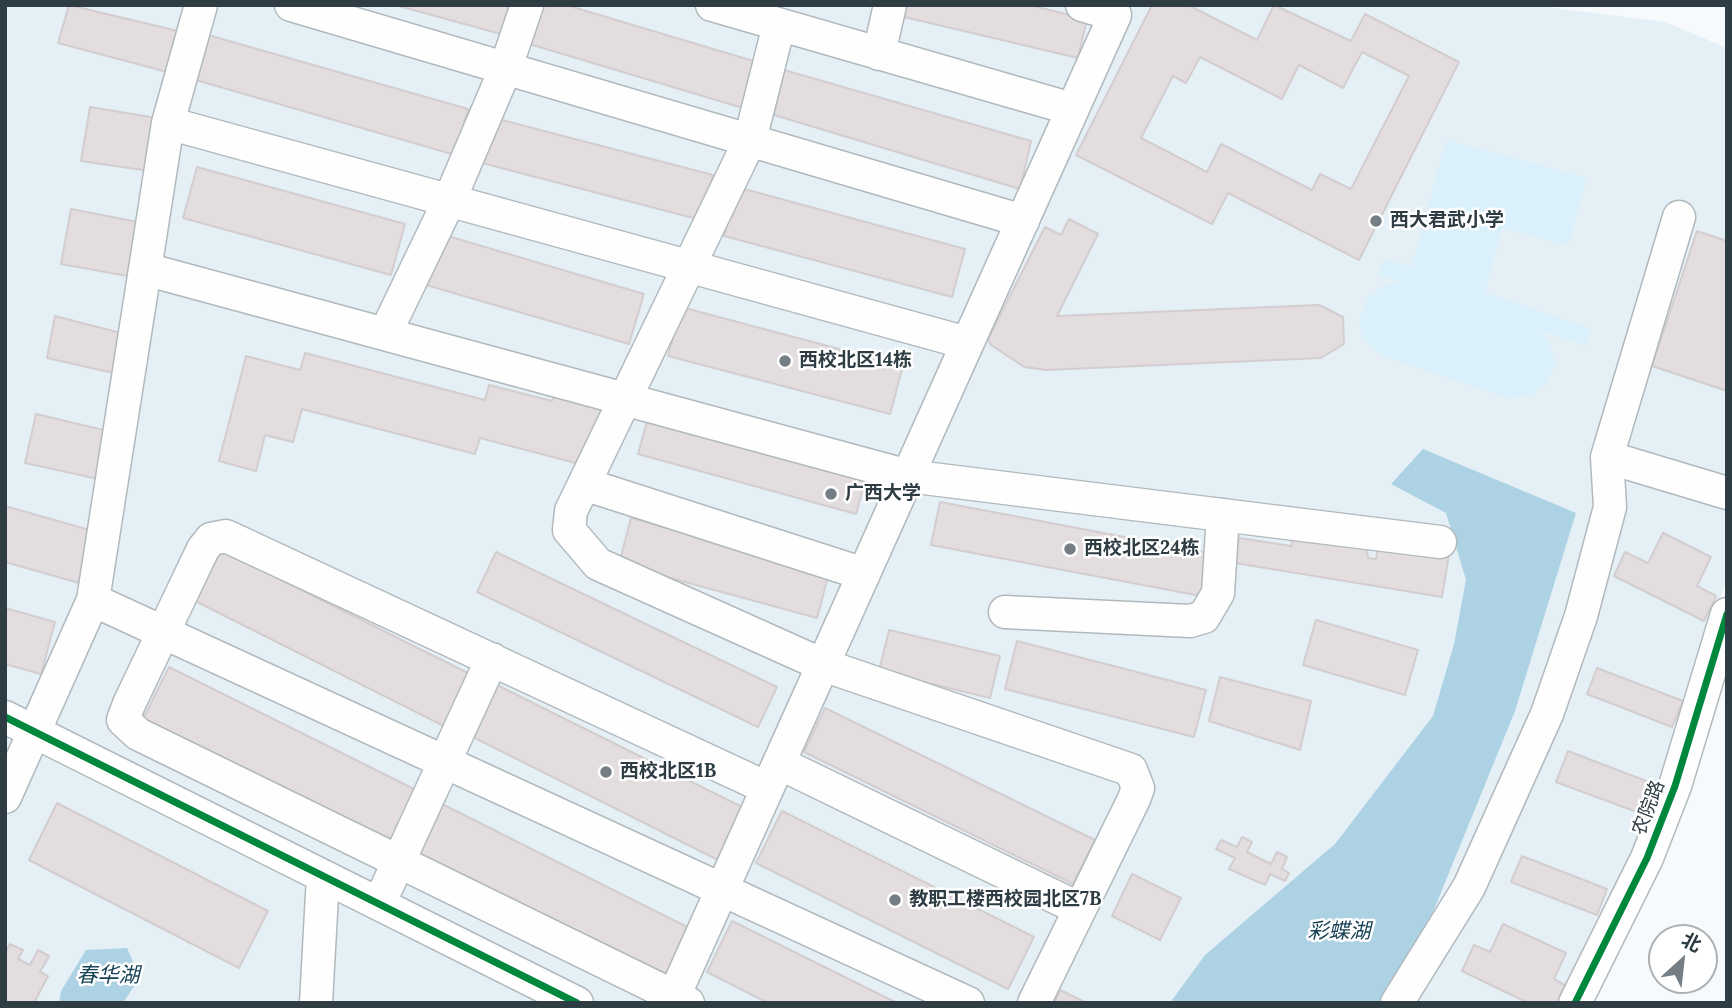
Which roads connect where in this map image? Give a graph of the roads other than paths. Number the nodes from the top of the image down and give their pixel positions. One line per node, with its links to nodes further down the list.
1 (201, 5): 11 (street)
2 (291, 5): 9 (street)
3 (527, 5): 9 (street)
4 (712, 5): 7 (street)
5 (890, 5): 8 (street)
6 (1082, 5): 10 (street)
7 (779, 25): 8 (street); 12 (street)
8 (879, 54): 10 (street)
9 (505, 70): 12 (street); 13 (street)
10 (1072, 109): 15 (street)
11 (168, 123): 13 (street); 17 (street)
12 (750, 140): 15 (street); 16 (street)
13 (450, 199): 16 (street); 18 (street)
14 (1679, 217): 21 (street)
15 (1023, 220): 19 (street)
16 (688, 266): 19 (street); 20 (street)
17 (145, 269): 18 (street); 28 (street)
18 (385, 334): 20 (street)
19 (967, 343): 22 (street)
20 (627, 398): 22 (street); 23 (street)
21 (1607, 457): 24 (street); 49 (street)
22 (908, 476): 25 (street); 27 (street)
23 (584, 484): 27 (street); 33 (street)
24 (1727, 493)
25 (1223, 515): 26 (street); 29 (street)
26 (1440, 542)
27 (864, 574): 33 (street)
28 (93, 600): 31 (street); 35 (street)
29 (1005, 612)
30 (1727, 614): 50 (street, 农院路)
31 (162, 632): 32 (street); 36 (street); 39 (street)
32 (492, 659): 36 (street); 37 (street)
33 (823, 665): 37 (street); 43 (street)
34 (5, 718): 35 (street)
35 (35, 732): 38 (street); 40 (street)
36 (444, 762): 39 (street); 41 (street)
37 (773, 775): 41 (street); 43 (street)
38 (5, 797)
39 (398, 862): 42 (street); 44 (street)
40 (323, 876): 42 (street); 45 (street)
41 (722, 889): 44 (street); 47 (street)
42 (379, 904): 46 (street)
43 (1080, 909): 48 (street)
44 (678, 1001)
45 (316, 1003)
46 (577, 1003)
47 (968, 1003)
48 (1034, 1003)
49 (1397, 1003)
50 (1575, 1003)

